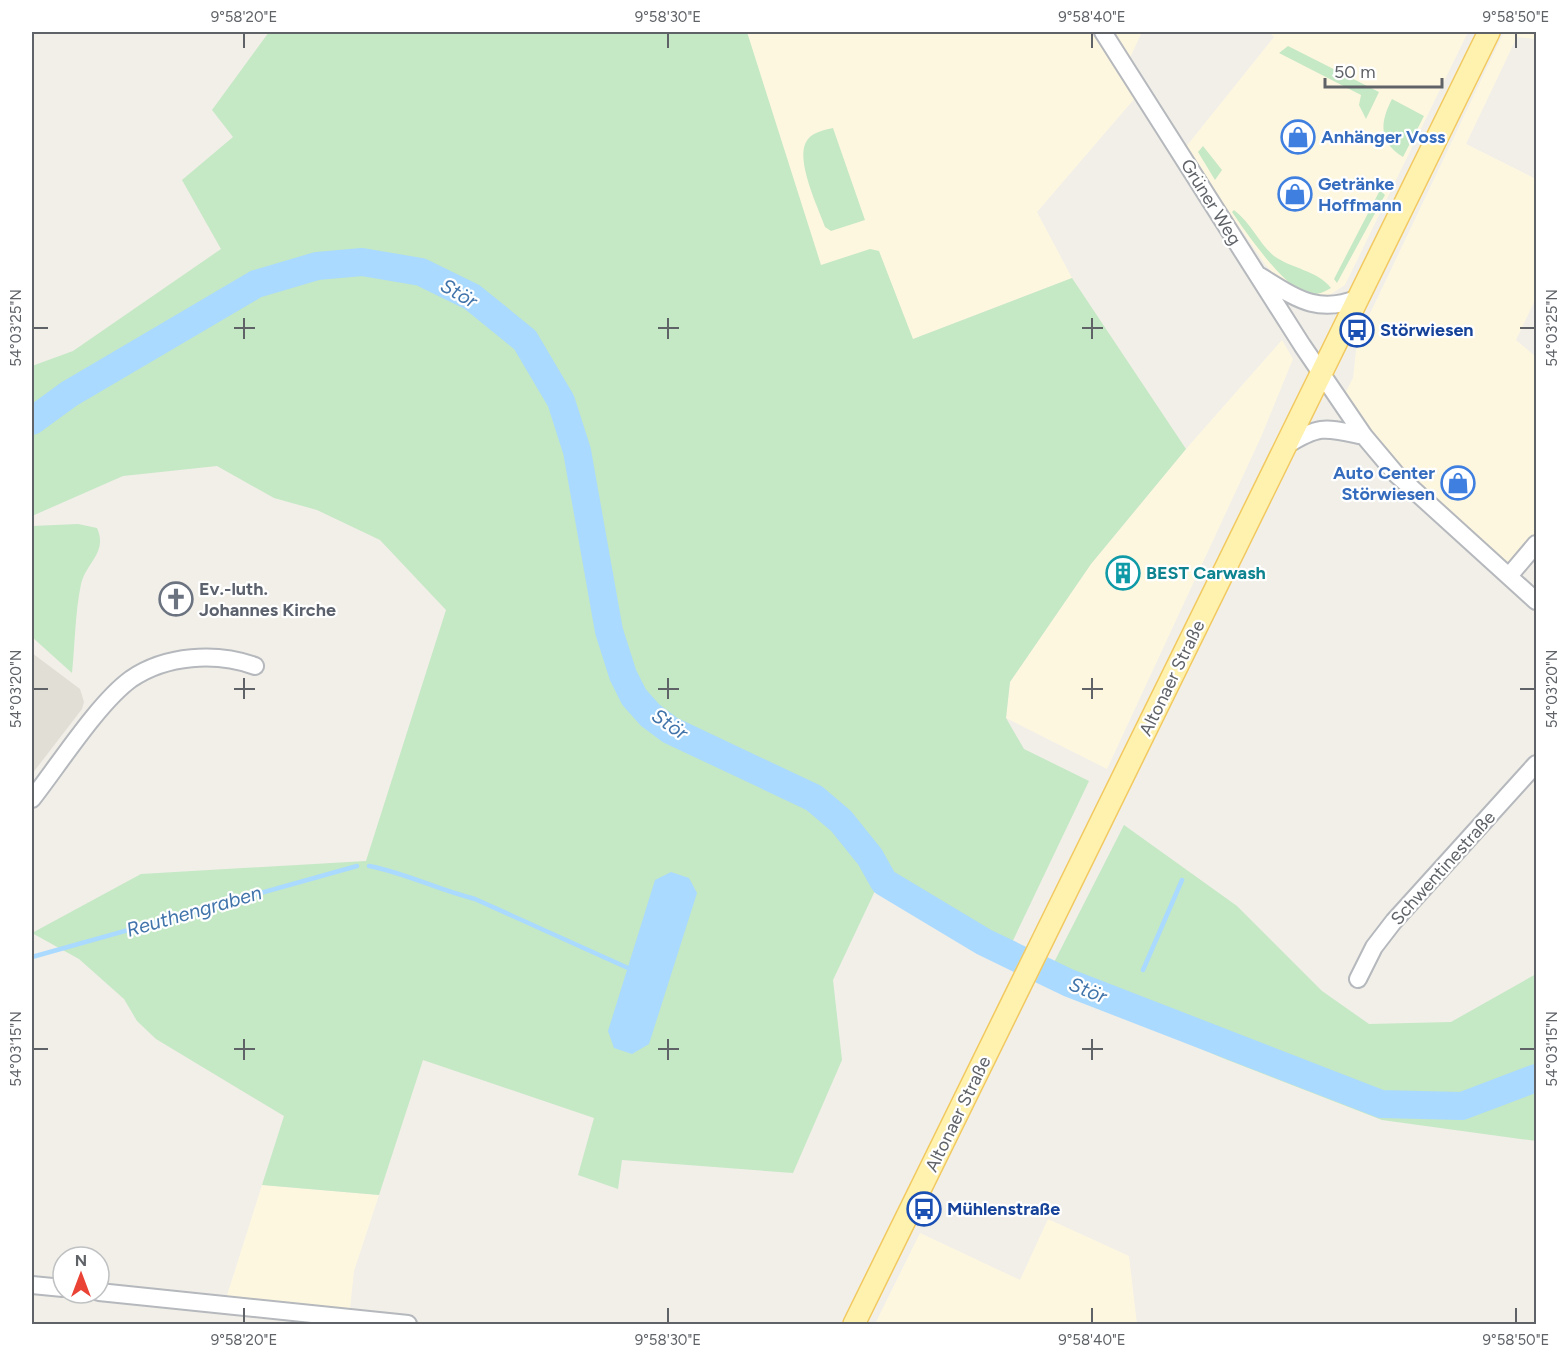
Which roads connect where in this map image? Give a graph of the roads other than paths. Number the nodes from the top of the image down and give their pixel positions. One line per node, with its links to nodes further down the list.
1 (1103, 32): 3 (street, Grüner Weg)
2 (1489, 32): 4 (main road, Altonaer Straße)
3 (1257, 274): 4 (street); 5 (street, Grüner Weg)
4 (1359, 298): 5 (main road, Altonaer Straße)
5 (1321, 372): 6 (street); 7 (main road, Altonaer Straße)
6 (1364, 436): 7 (street); 9 (street)
7 (1287, 445): 19 (main road, Altonaer Straße)
8 (1536, 544): 9 (street)
9 (1509, 576): 10 (street)
10 (1536, 601)
11 (255, 666): 13 (street)
12 (1536, 764): 14 (street, Schwentinestraße)
13 (32, 799)
14 (1358, 978)
15 (32, 1285): 16 (street)
16 (51, 1287)
17 (111, 1293): 18 (street)
18 (408, 1324)
19 (854, 1324)

